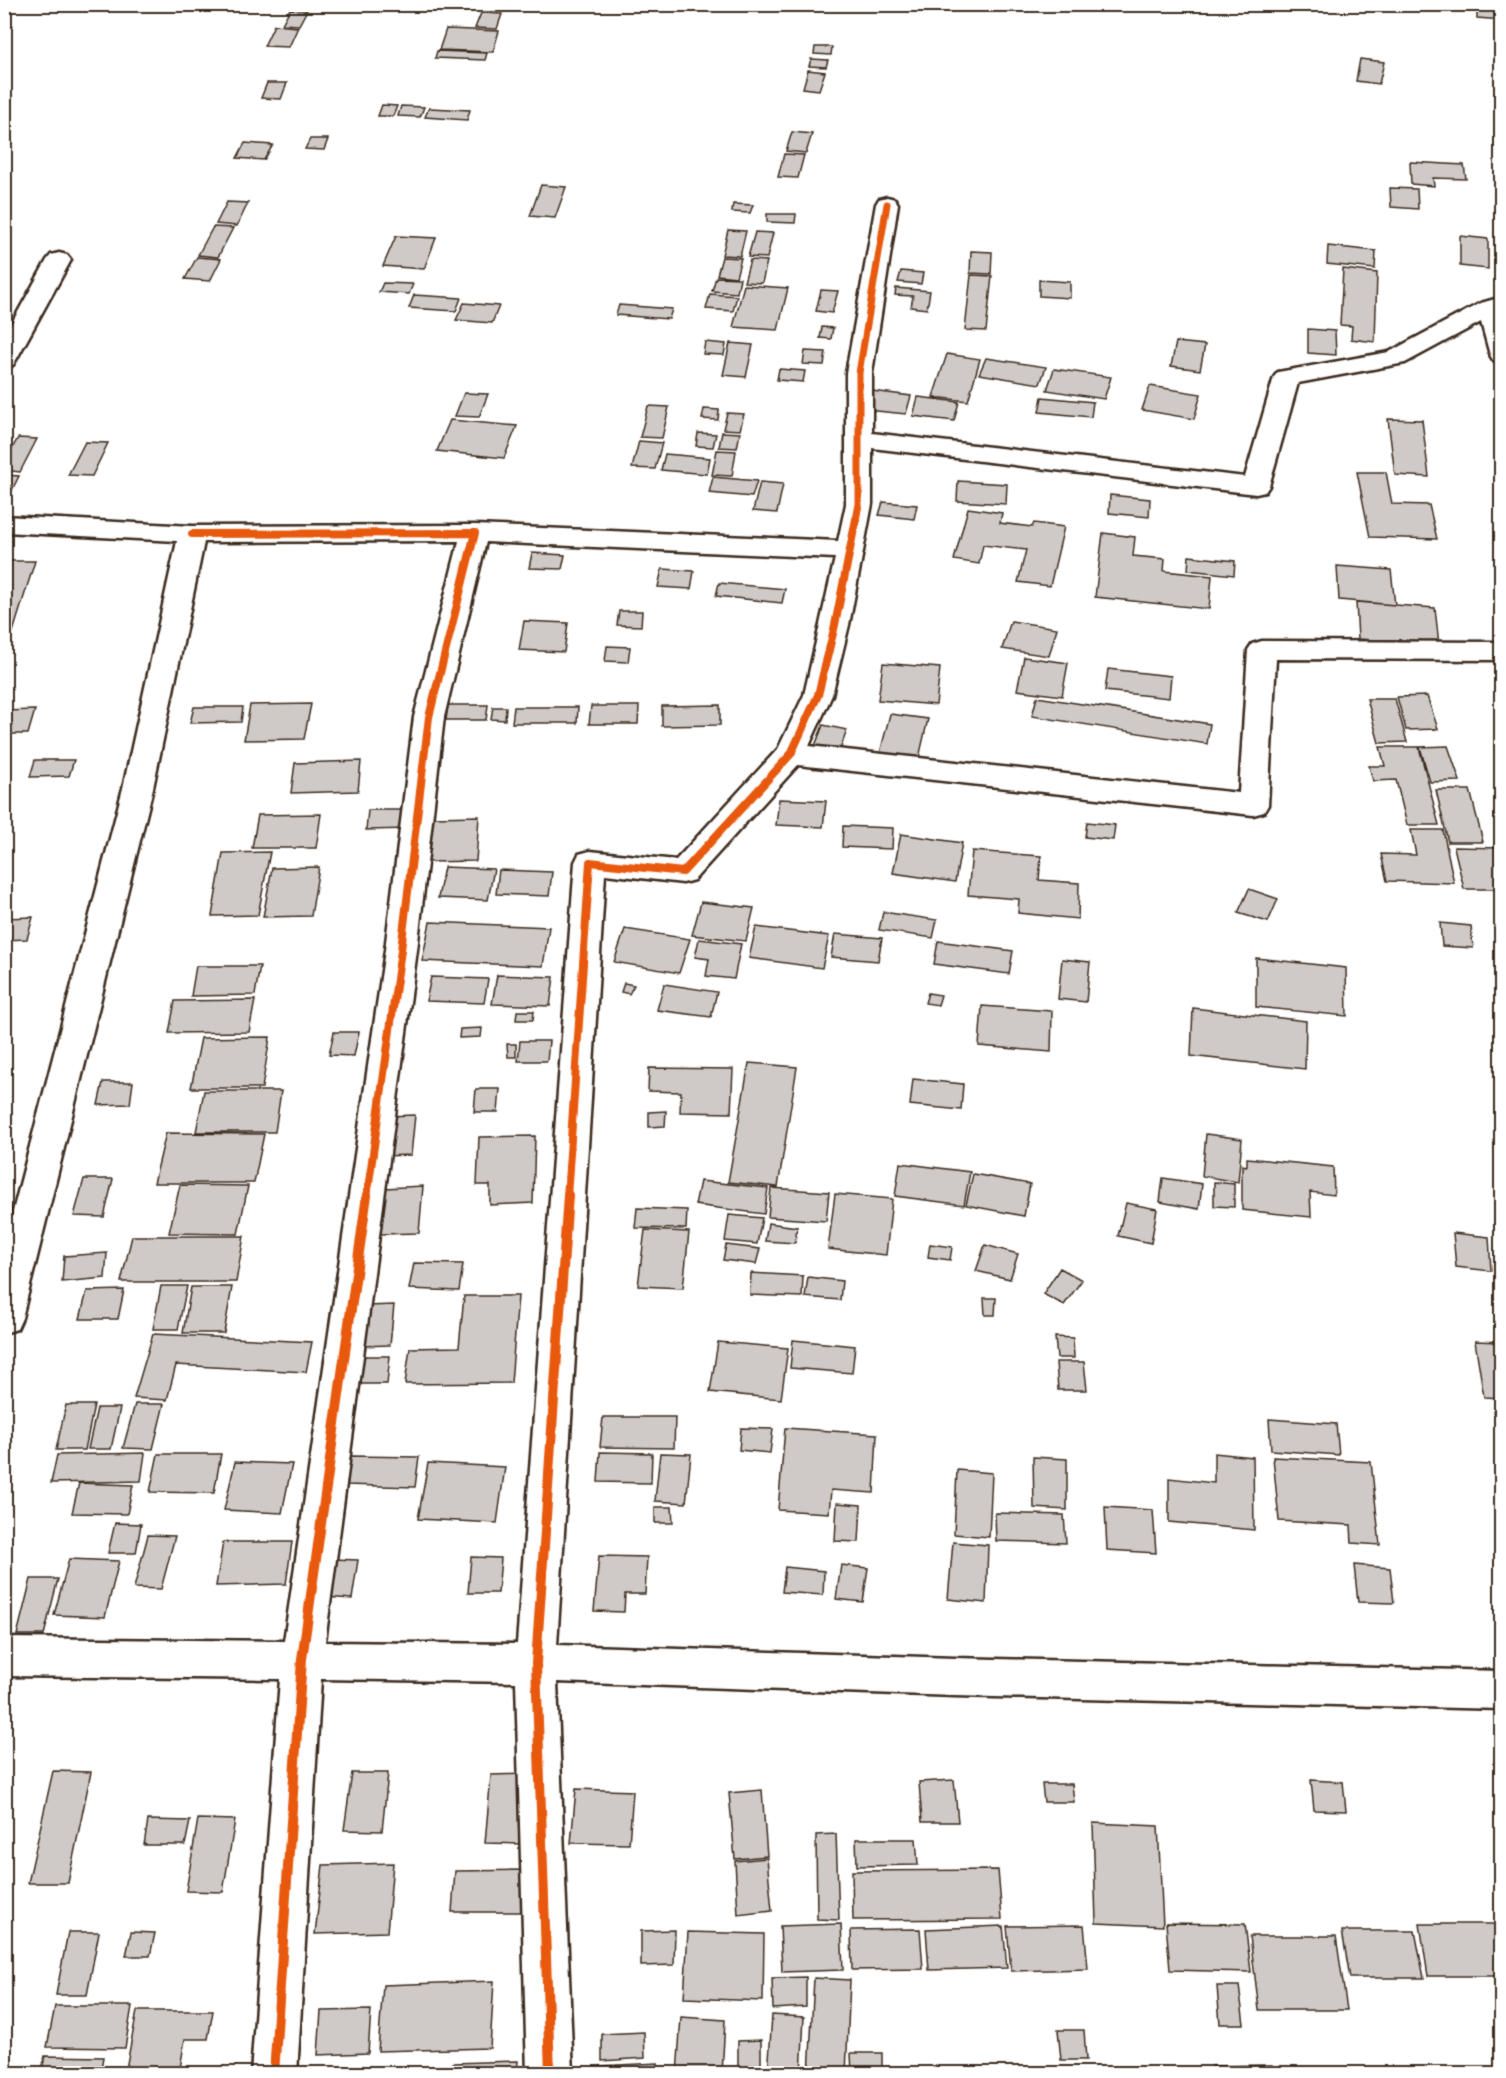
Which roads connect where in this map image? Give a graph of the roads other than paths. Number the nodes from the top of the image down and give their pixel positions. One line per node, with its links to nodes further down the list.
1 (887, 204): 6 (street)
2 (59, 260): 5 (street)
3 (1496, 306): 4 (street); 6 (street)
4 (1502, 355)
5 (4, 360)
6 (858, 439): 10 (street)
7 (4, 524): 9 (street)
8 (475, 533): 9 (street); 10 (street); 15 (street)
9 (192, 534): 13 (street)
10 (850, 550): 12 (street)
11 (1502, 651): 12 (street)
12 (791, 754): 16 (street)
13 (4, 1318)
14 (4, 1657): 15 (street)
15 (302, 1659): 16 (street); 18 (street)
16 (536, 1663): 17 (street); 19 (street)
17 (1502, 1690)
18 (274, 2073)
19 (550, 2073)

